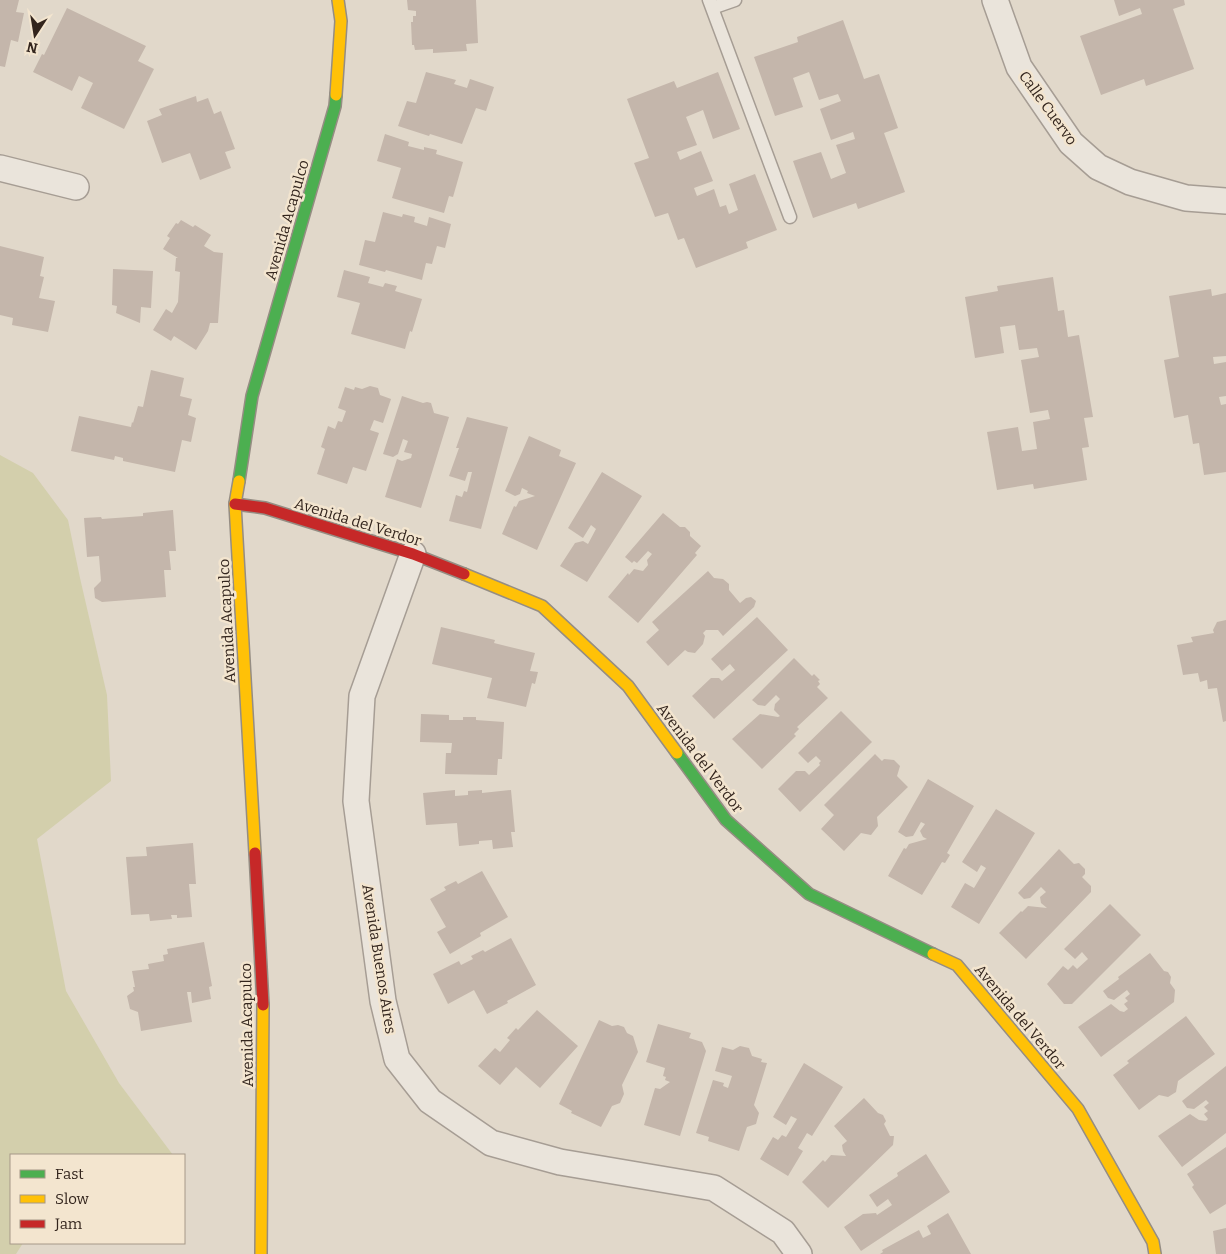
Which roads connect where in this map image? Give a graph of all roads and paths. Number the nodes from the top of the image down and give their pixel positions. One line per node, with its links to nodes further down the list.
1 (338, 0): 9 (street, Avenida Acapulco)
2 (735, 0): 4 (lane)
3 (994, 0): 7 (street, Calle Cuervo)
4 (711, 4): 8 (lane)
5 (0, 168): 6 (street)
6 (76, 187)
7 (1226, 201)
8 (790, 217)
9 (235, 504): 10 (street, Avenida del Verdor); 11 (street, Avenida Acapulco)
10 (413, 554): 12 (street, Avenida Buenos Aires); 13 (street, Avenida del Verdor)
11 (261, 1254)
12 (799, 1254)
13 (1156, 1254)

